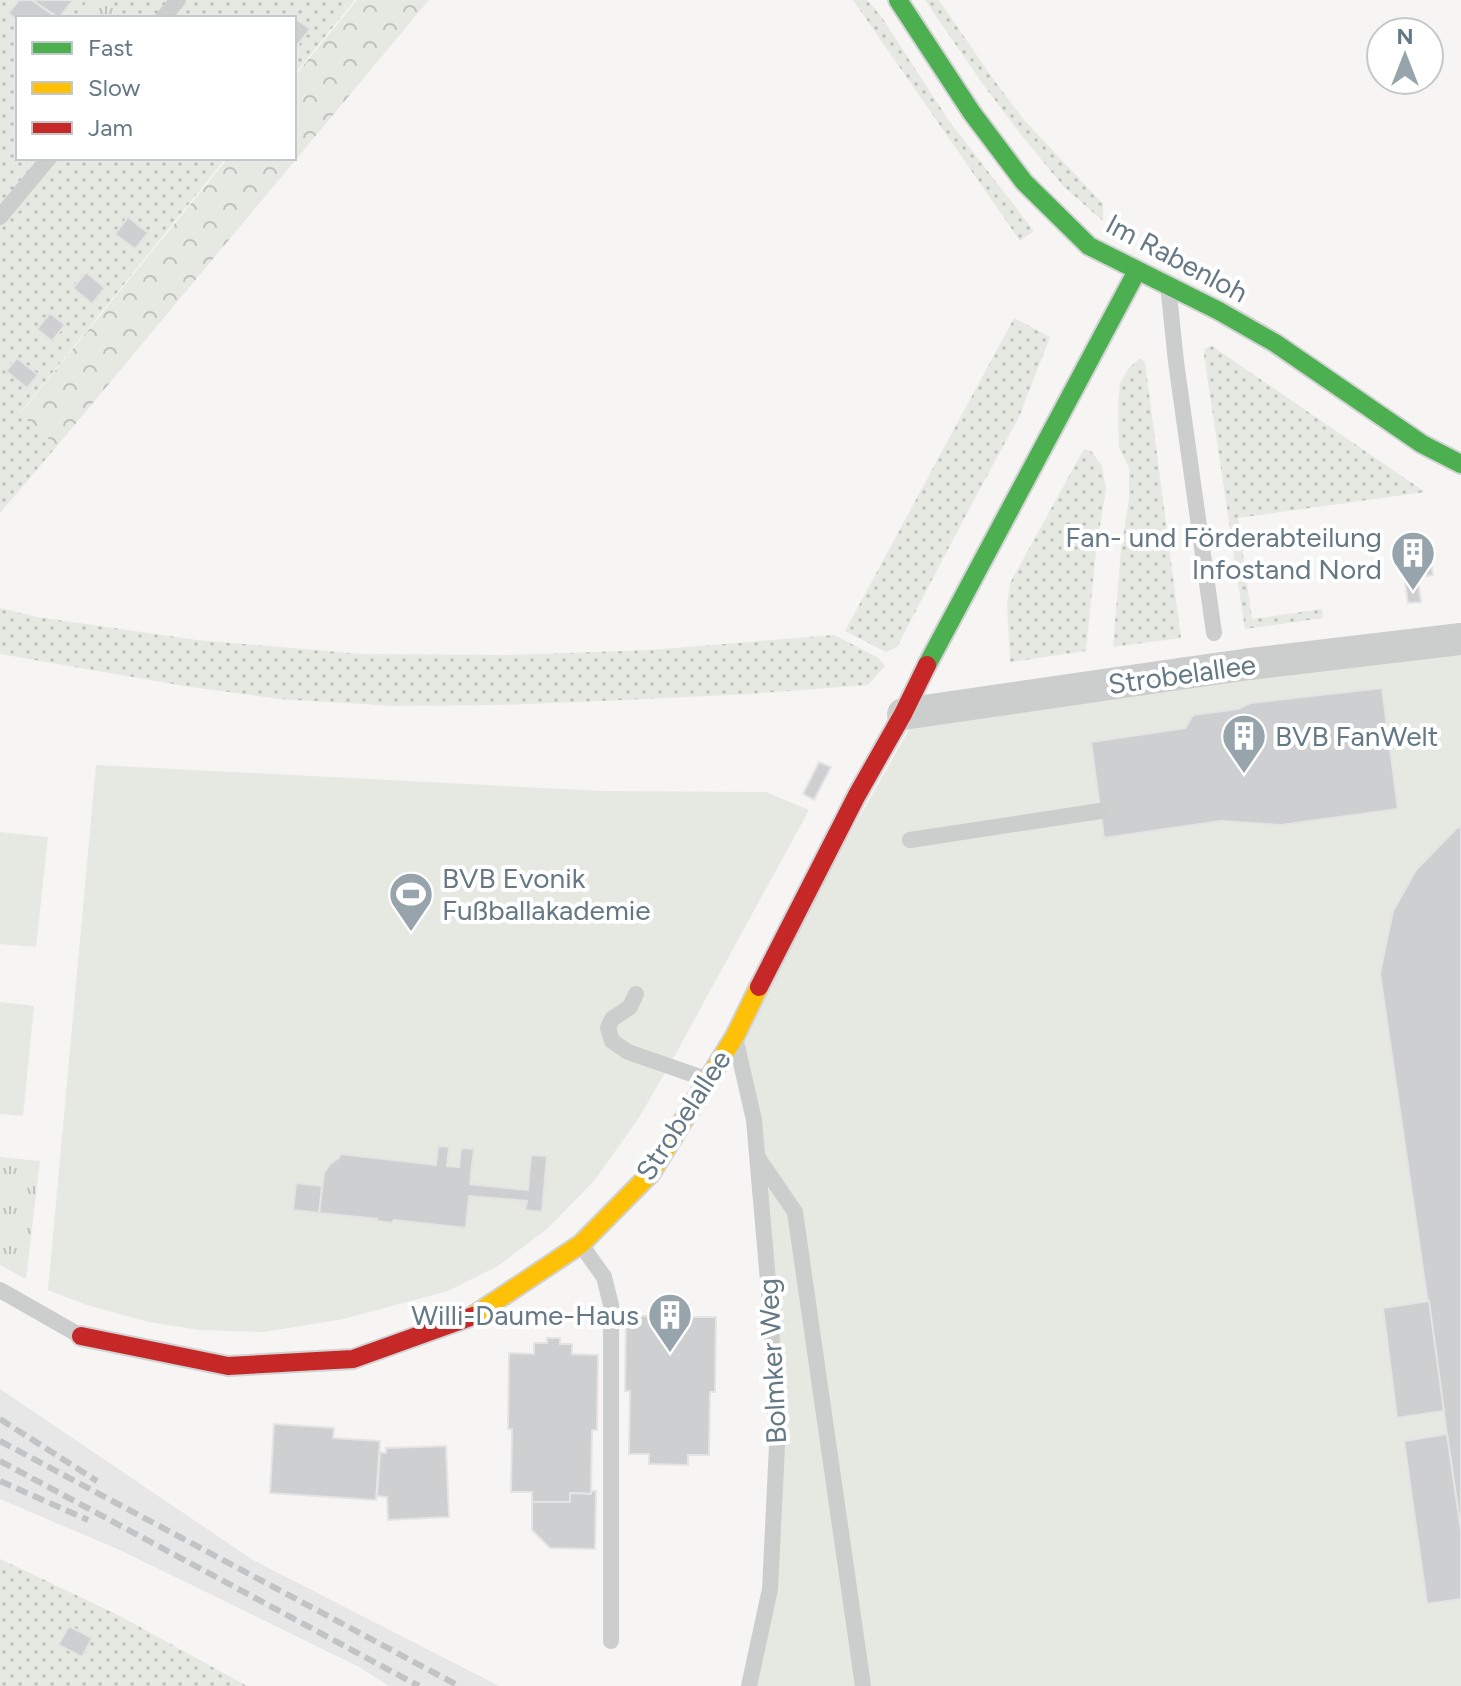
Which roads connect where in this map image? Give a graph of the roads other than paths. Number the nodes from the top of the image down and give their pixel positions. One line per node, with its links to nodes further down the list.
1 (178, 0): 3 (lane)
2 (898, 0): 6 (street, Im Rabenloh)
3 (165, 16)
4 (47, 160): 5 (lane)
5 (0, 217)
6 (1137, 271): 7 (street, Im Rabenloh); 11 (street, Strobelallee)
7 (1168, 287): 8 (street, Im Rabenloh); 9 (lane)
8 (1461, 464)
9 (1214, 633)
10 (1461, 639): 11 (street, Strobelallee, bridge)
11 (903, 714): 15 (street, Strobelallee)
12 (1100, 811): 13 (lane)
13 (910, 840)
14 (636, 994): 16 (lane)
15 (735, 1036): 16 (street, Strobelallee); 17 (lane, Bolmker Weg)
16 (708, 1080): 18 (street, Strobelallee)
17 (757, 1156): 22 (lane, Bolmker Weg); 23 (lane)
18 (581, 1244): 20 (street, Strobelallee); 21 (lane)
19 (0, 1290): 20 (lane)
20 (81, 1336)
21 (611, 1641)
22 (749, 1686)
23 (863, 1686)

